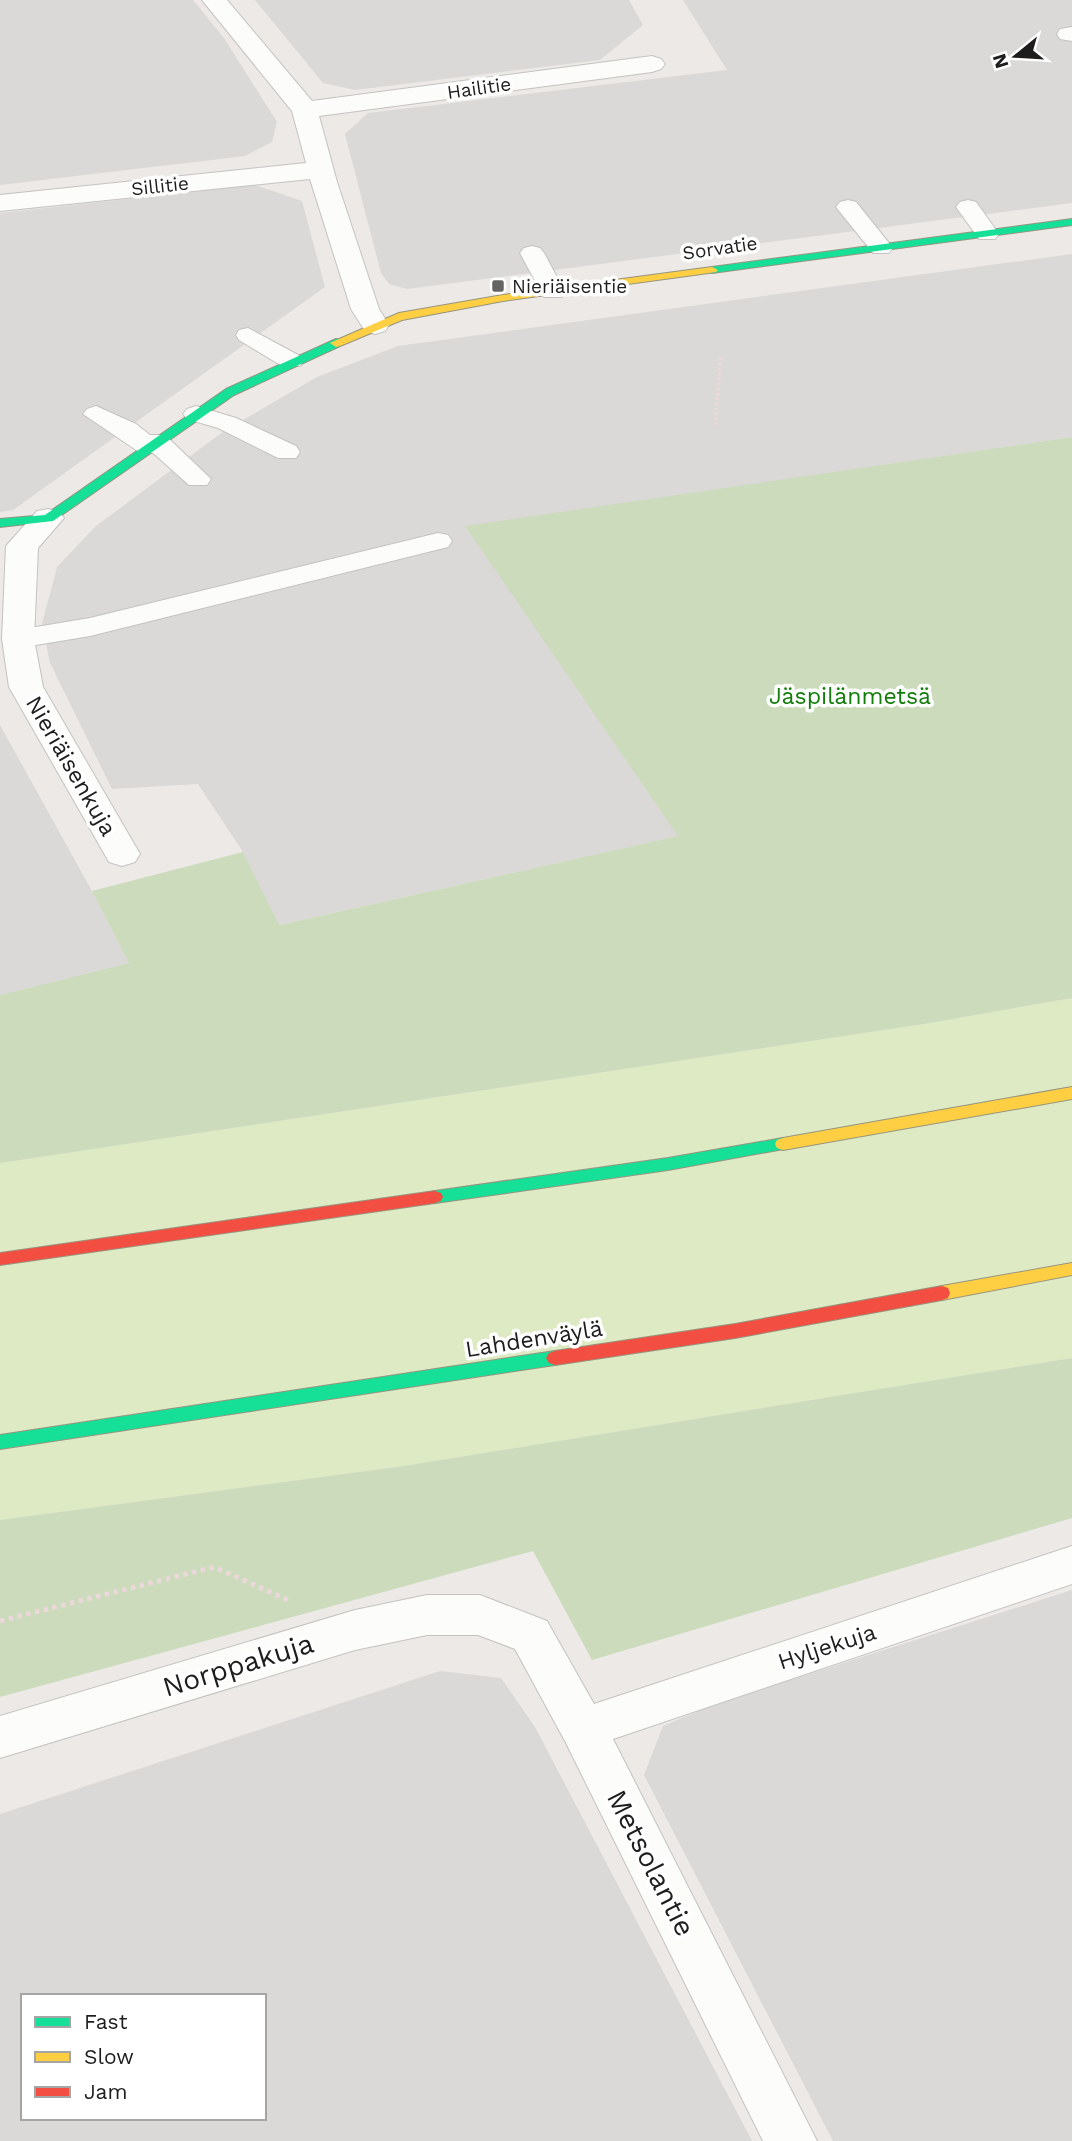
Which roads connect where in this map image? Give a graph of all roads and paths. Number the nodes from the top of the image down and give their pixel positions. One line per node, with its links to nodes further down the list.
1 (214, 0): 3 (street)
2 (652, 64): 3 (street, Hailitie)
3 (305, 110): 4 (street)
4 (320, 170): 5 (street, Sillitie); 13 (street)
5 (0, 203)
6 (848, 207): 10 (lane)
7 (968, 207): 9 (lane)
8 (1072, 222): 9 (main road, Sorvatie)
9 (987, 234): 10 (main road, Sorvatie)
10 (881, 248): 12 (main road, Sorvatie)
11 (532, 253): 12 (lane)
12 (552, 292): 13 (main road, Sorvatie)
13 (375, 325): 16 (main road)
14 (248, 335): 16 (lane)
15 (721, 355): 19 (path)
16 (291, 361): 18 (main road)
17 (96, 414): 20 (lane)
18 (197, 414): 20 (main road); 21 (lane)
19 (715, 425)
20 (152, 444): 22 (lane); 23 (main road)
21 (287, 452)
22 (198, 479)
23 (48, 519): 24 (main road); 26 (street, Nieriäisenkuja)
24 (0, 523)
25 (438, 541): 26 (lane)
26 (18, 639): 27 (street, Nieriäisenkuja)
27 (122, 854)
28 (1072, 1093): 29 (main road)
29 (0, 1259)
30 (1072, 1269): 31 (main road, Lahdenväylä)
31 (0, 1443)
32 (1072, 1565): 36 (street, Hyljekuja)
33 (480, 1615): 35 (street, Norppakuja); 36 (street, Metsolantie)
34 (0, 1621): 35 (path)
35 (355, 1630): 37 (street, Norppakuja)
36 (583, 1728): 38 (street, Metsolantie)
37 (0, 1737)
38 (791, 2141)

